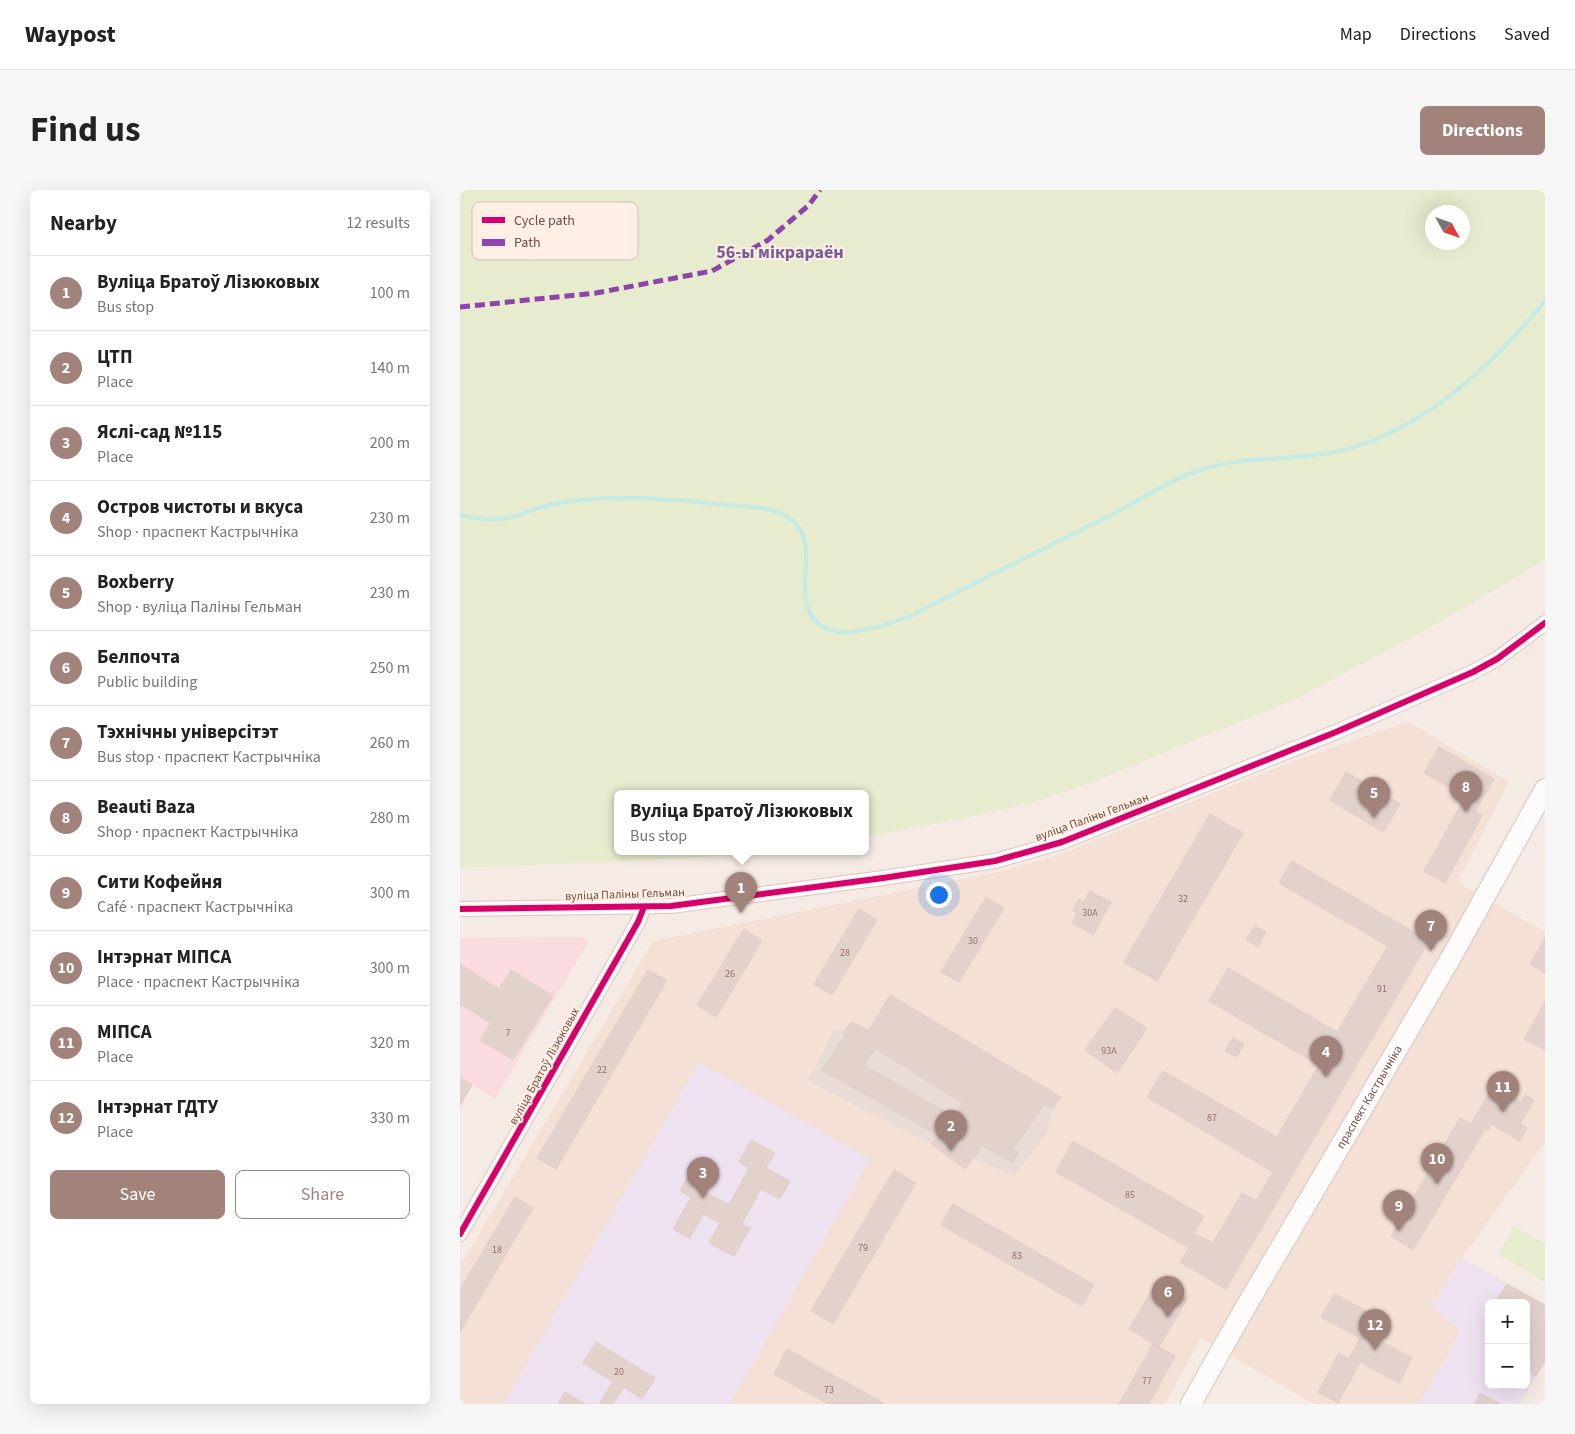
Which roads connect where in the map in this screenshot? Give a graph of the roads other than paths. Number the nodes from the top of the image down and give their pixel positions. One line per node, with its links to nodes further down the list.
1 (1545, 623): 3 (street, вуліца Паліны Гельман)
2 (1545, 788): 6 (main road, праспект Кастрычніка)
3 (644, 907): 4 (street, вуліца Паліны Гельман); 5 (street, вуліца Братоў Лізюковых)
4 (460, 909)
5 (460, 1234)
6 (1191, 1404)

